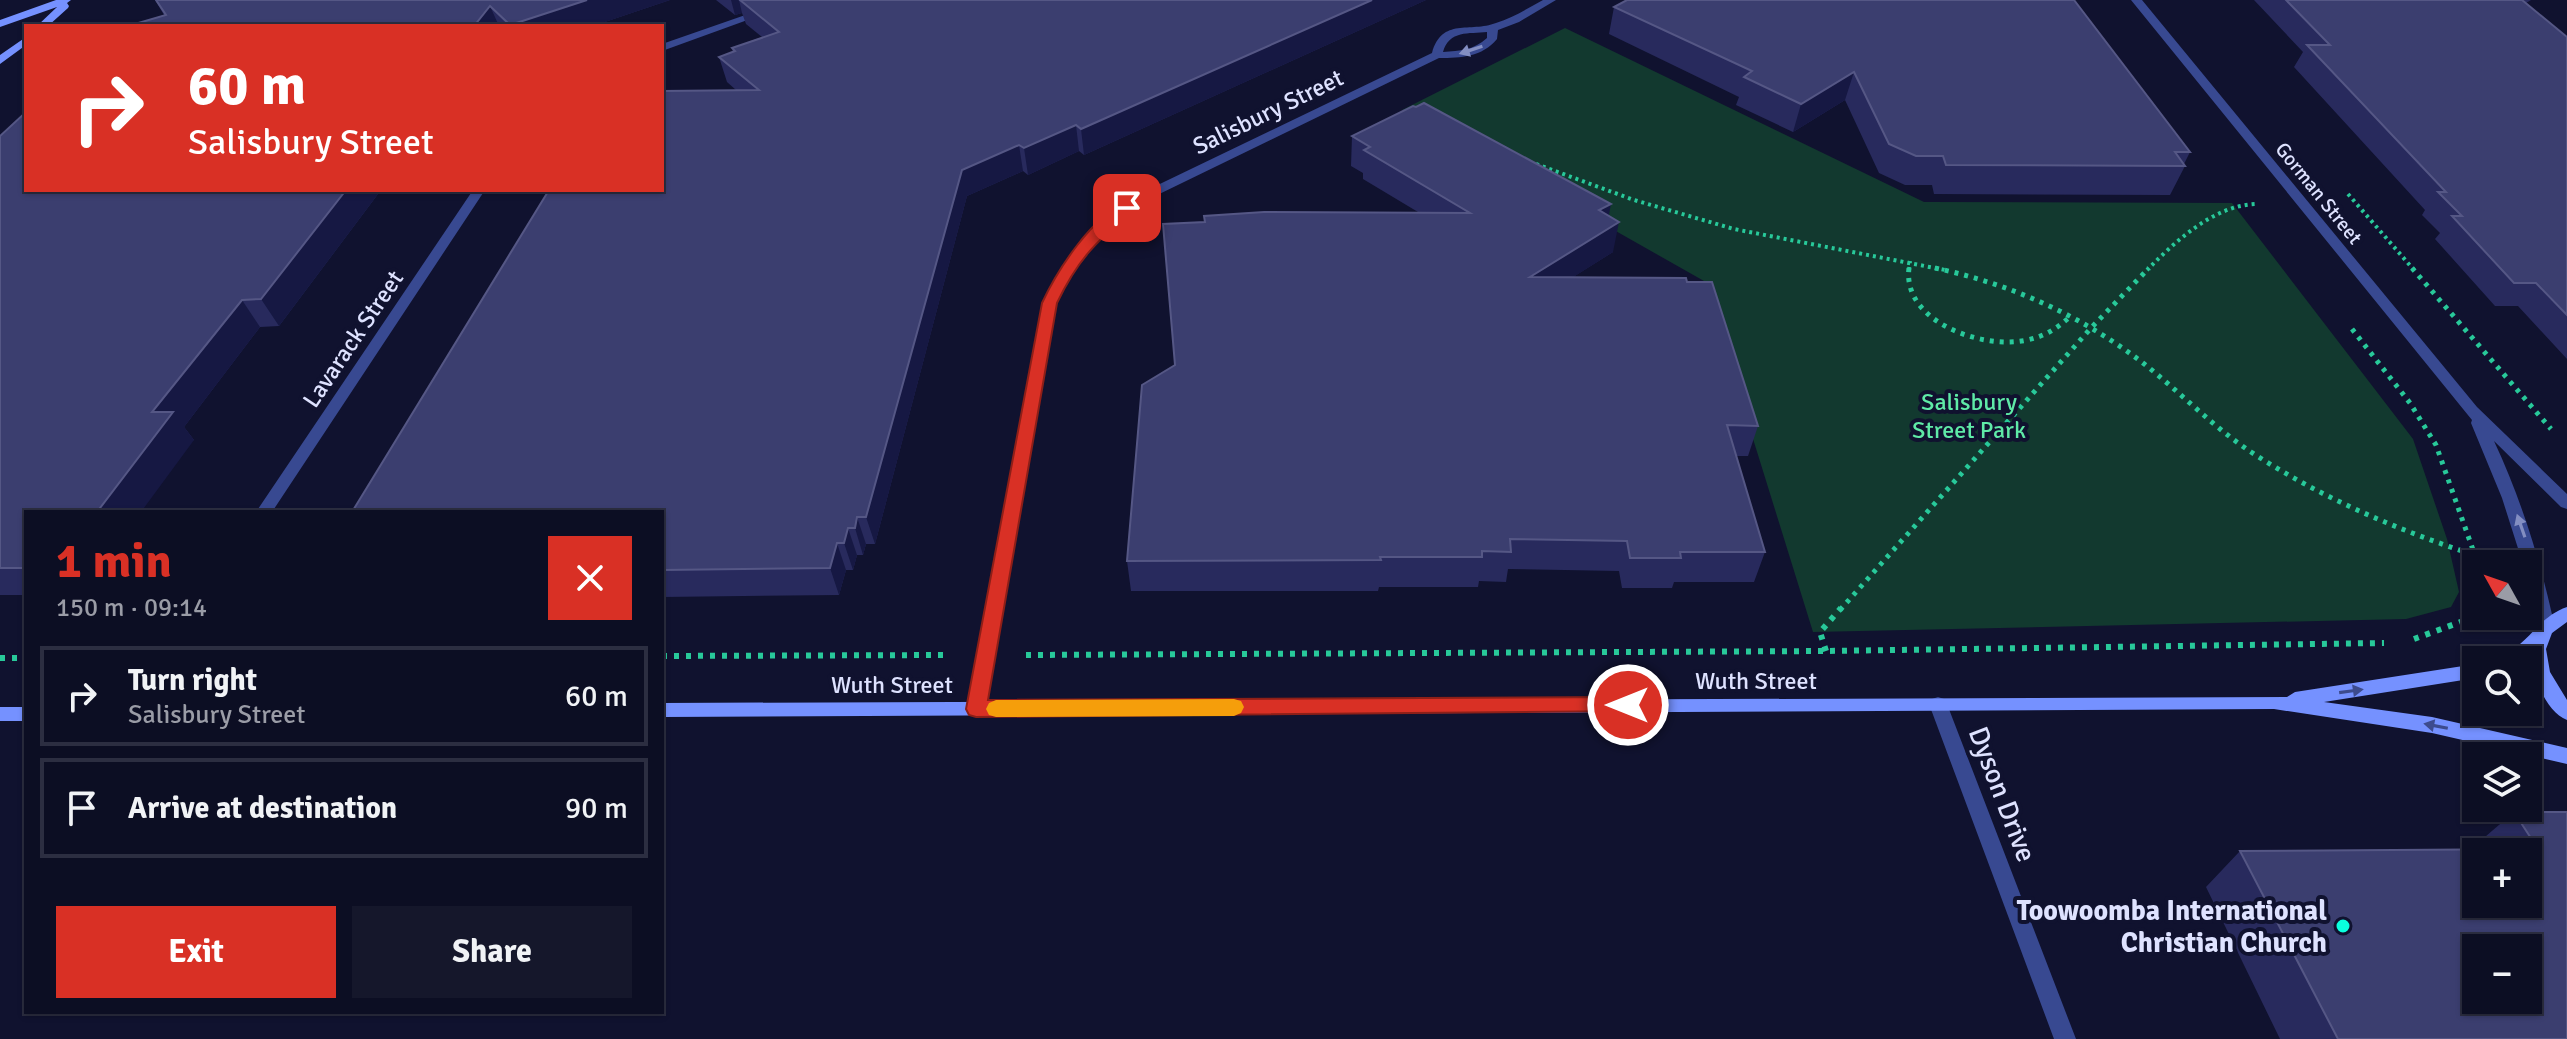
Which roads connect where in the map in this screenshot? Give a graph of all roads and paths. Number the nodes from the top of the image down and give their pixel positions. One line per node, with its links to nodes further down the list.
1 (68, 0): 5 (street); 6 (street)
2 (798, 0): 9 (street)
3 (1551, 0): 7 (street, Salisbury Street)
4 (2136, 0): 22 (street, Gorman Street)
5 (0, 24)
6 (44, 24)
7 (1493, 28): 10 (street, Salisbury Street); 10 (street, Salisbury Street, one-way to 10)
8 (24, 42): 11 (street)
9 (664, 47)
10 (1437, 55): 35 (street, Salisbury Street)
11 (0, 61)
12 (1525, 159): 18 (path)
13 (478, 192): 25 (street, Lavarack Street)
14 (2245, 192): 16 (path)
15 (2348, 194): 23 (path)
16 (2255, 204): 17 (path); 20 (path)
17 (2261, 213)
18 (1910, 261): 19 (path); 19 (path)
19 (2071, 316): 20 (path)
20 (2091, 328): 27 (path); 34 (path)
21 (2352, 329): 26 (path)
22 (2472, 411): 24 (street, Gorman Street); 30 (street, Gorman Street, one-way to 22)
23 (2557, 436)
24 (2567, 503)
25 (265, 510)
26 (2475, 550)
27 (2462, 551)
28 (2567, 614): 30 (street)
29 (2462, 621): 32 (path)
30 (2542, 634): 33 (street); 44 (street)
31 (2387, 643): 34 (path)
32 (2403, 643)
33 (2529, 646)
34 (1826, 651): 35 (path)
35 (986, 655): 36 (path); 42 (street, Salisbury Street)
36 (664, 656)
37 (0, 658): 38 (path)
38 (24, 658)
39 (2462, 673): 40 (street, Wuth Street, one-way to 39)
40 (2274, 702): 41 (street, Wuth Street); 47 (street, Wuth Street, one-way to 40)
41 (1938, 704): 42 (street, Wuth Street); 48 (street, Dyson Drive)
42 (976, 709): 43 (street, Wuth Street)
43 (664, 710)
44 (2567, 713)
45 (0, 714): 46 (street)
46 (24, 714)
47 (2567, 756)
48 (2065, 1039)

